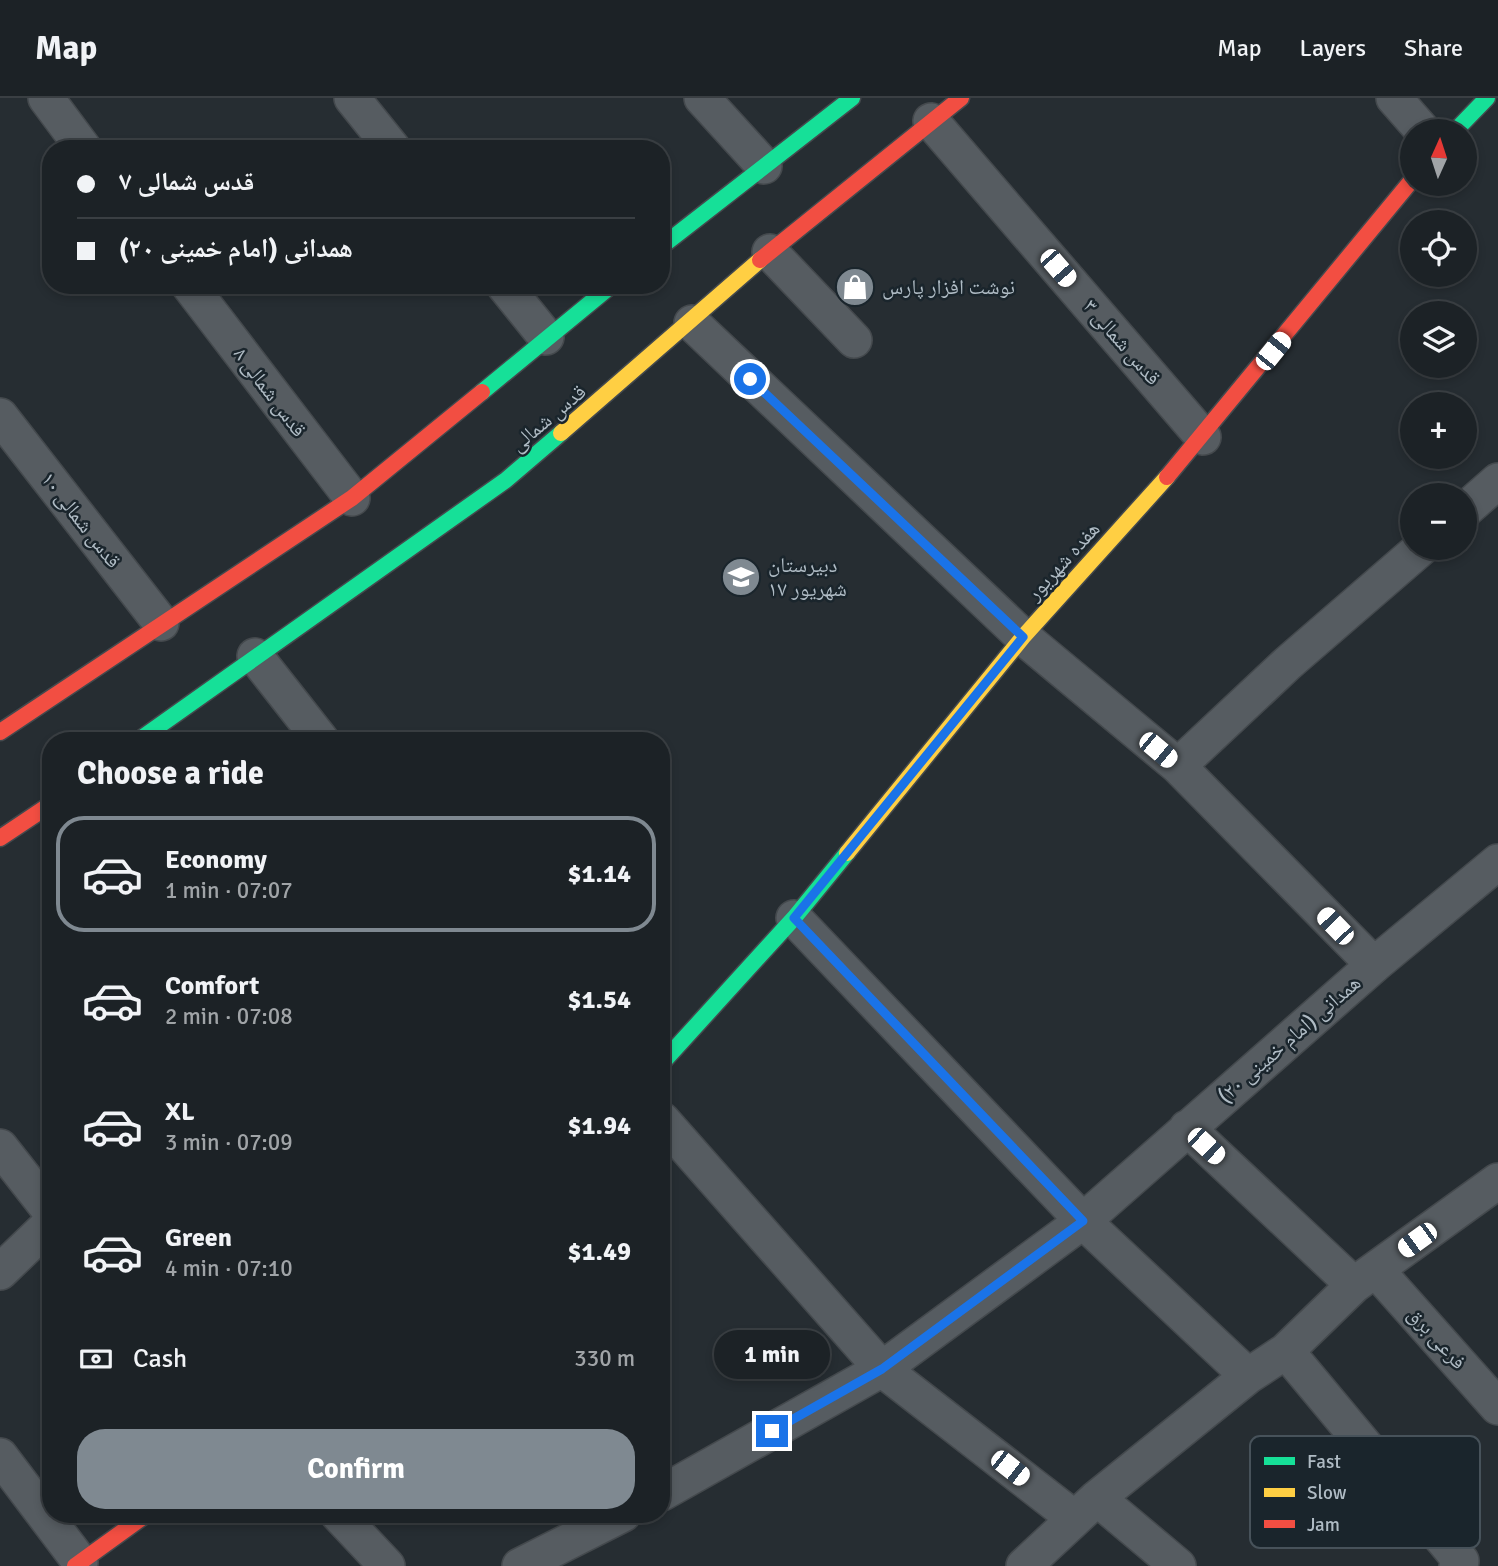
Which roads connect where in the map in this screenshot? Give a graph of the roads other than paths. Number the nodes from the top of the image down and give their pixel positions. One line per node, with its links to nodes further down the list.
1 (46, 98): 11 (street)
2 (352, 98): 12 (street)
3 (702, 98): 13 (street)
4 (852, 98): 13 (main road)
5 (961, 98): 10 (main road, قدس شمالی)
6 (1394, 98): 8 (street)
7 (1487, 98): 9 (main road)
8 (1412, 119)
9 (1467, 119)
10 (931, 121): 16 (main road, قدس شمالی); 24 (street, ۳ قدس شمالی)
11 (77, 140)
12 (386, 140)
13 (764, 166): 15 (main road)
14 (1400, 195): 24 (main road, هفده شهریور)
15 (670, 240)
16 (770, 252): 20 (main road, قدس شمالی); 22 (street)
17 (196, 294): 26 (street, قدس شمالی ۸)
18 (511, 294): 21 (street)
19 (601, 294): 21 (main road)
20 (692, 323): 30 (street); 31 (main road, قدس شمالی)
21 (546, 337): 26 (main road)
22 (853, 340)
23 (0, 416): 29 (street, قدس شمالی ۱۰)
24 (1203, 436): 30 (main road, هفده شهریور)
25 (1498, 481): 27 (street)
26 (352, 498): 29 (main road)
27 (1477, 499)
28 (1407, 560): 35 (street)
29 (162, 623): 34 (main road)
30 (1023, 637): 35 (street); 39 (main road, هفده شهریور)
31 (255, 656): 32 (main road, قدس شمالی); 33 (street)
32 (150, 732)
33 (315, 732)
34 (0, 733)
35 (1178, 766): 40 (street)
36 (42, 819): 37 (main road)
37 (0, 838)
38 (1498, 862): 40 (street, همدانی (امام خمینی ۲۰))
39 (794, 918): 41 (main road, هفده شهریور); 47 (street)
40 (1374, 965): 42 (street, همدانی (امام خمینی ۲۰))
41 (670, 1054)
42 (1187, 1128): 47 (street, همدانی (امام خمینی ۲۰)); 50 (street, فرعی برق)
43 (670, 1129): 52 (street)
44 (0, 1147): 46 (street)
45 (1498, 1181): 50 (street)
46 (42, 1201)
47 (1083, 1221): 52 (street, همدانی (امام خمینی ۲۰)); 53 (street)
48 (42, 1232): 49 (street)
49 (0, 1272)
50 (1365, 1277): 51 (street); 54 (street, فرعی برق)
51 (1286, 1351): 53 (street); 55 (street)
52 (882, 1369): 57 (street, همدانی (امام خمینی ۲۰)); 58 (street)
53 (1248, 1376): 58 (street)
54 (1498, 1407)
55 (1356, 1436)
56 (0, 1456): 59 (street)
57 (670, 1488)
58 (1086, 1508): 68 (street); 69 (street)
59 (42, 1514)
60 (48, 1523): 65 (street)
61 (135, 1523): 65 (main road)
62 (346, 1523): 66 (street)
63 (605, 1523): 67 (street)
64 (1449, 1548): 70 (street)
65 (78, 1564)
66 (387, 1566)
67 (520, 1566)
68 (1024, 1566)
69 (1178, 1566)
70 (1457, 1566)

